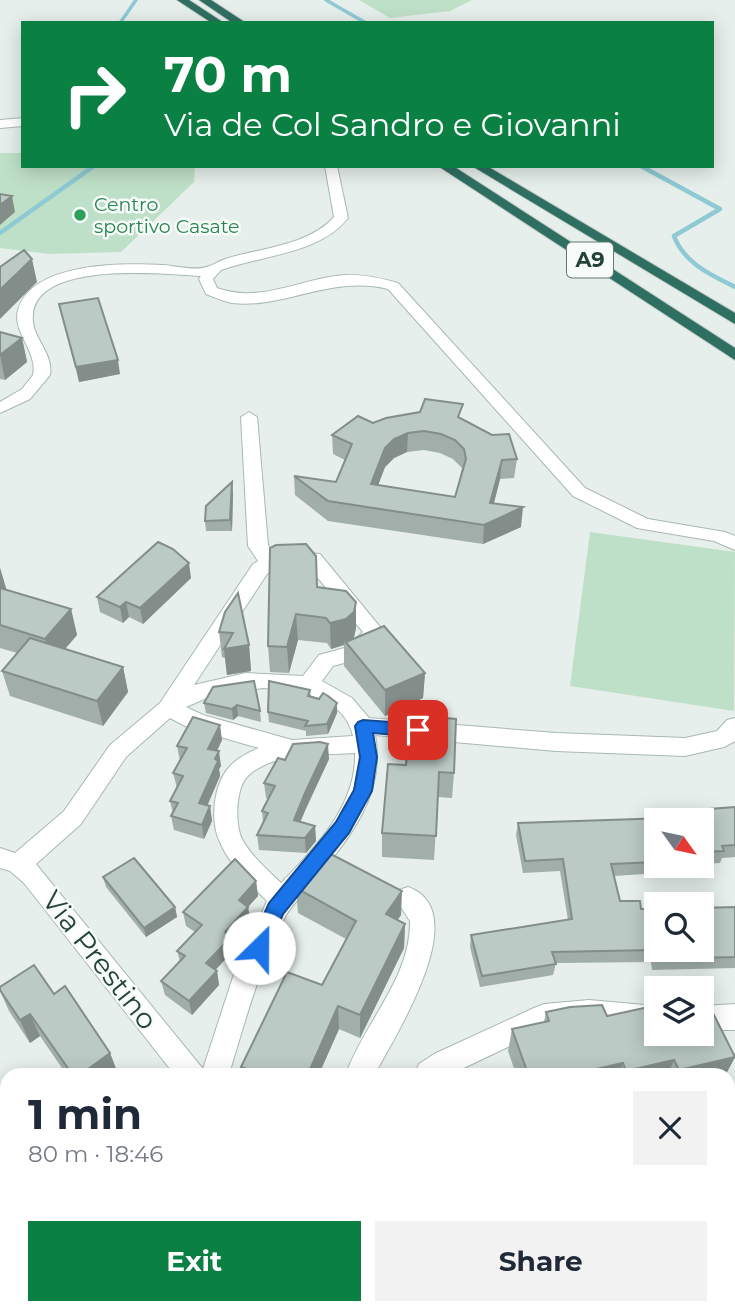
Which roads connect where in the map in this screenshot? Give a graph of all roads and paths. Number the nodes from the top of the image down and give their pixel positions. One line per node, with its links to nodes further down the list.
1 (182, 0): 3 (highway)
2 (204, 0): 4 (highway)
3 (215, 21)
4 (238, 21)
5 (21, 122): 6 (street)
6 (0, 124)
7 (331, 168): 10 (street)
8 (447, 168): 12 (highway, A9)
9 (481, 168): 11 (highway, A9)
10 (212, 272): 13 (street); 15 (street)
11 (735, 319)
12 (735, 355)
13 (0, 408)
14 (249, 417): 16 (street)
15 (735, 544)
16 (270, 563): 17 (street); 18 (street)
17 (308, 685): 18 (street); 20 (street)
18 (168, 708): 21 (street); 22 (street)
19 (735, 726): 20 (street)
20 (365, 735): 21 (street); 24 (street)
21 (292, 749): 24 (street)
22 (9, 861): 28 (street, Via Prestino)
23 (408, 898): 30 (street)
24 (283, 900): 29 (street)
25 (644, 1017): 31 (street)
26 (735, 1017): 27 (street)
27 (714, 1018)
28 (186, 1068)
29 (217, 1068)
30 (363, 1068)
31 (437, 1068)

